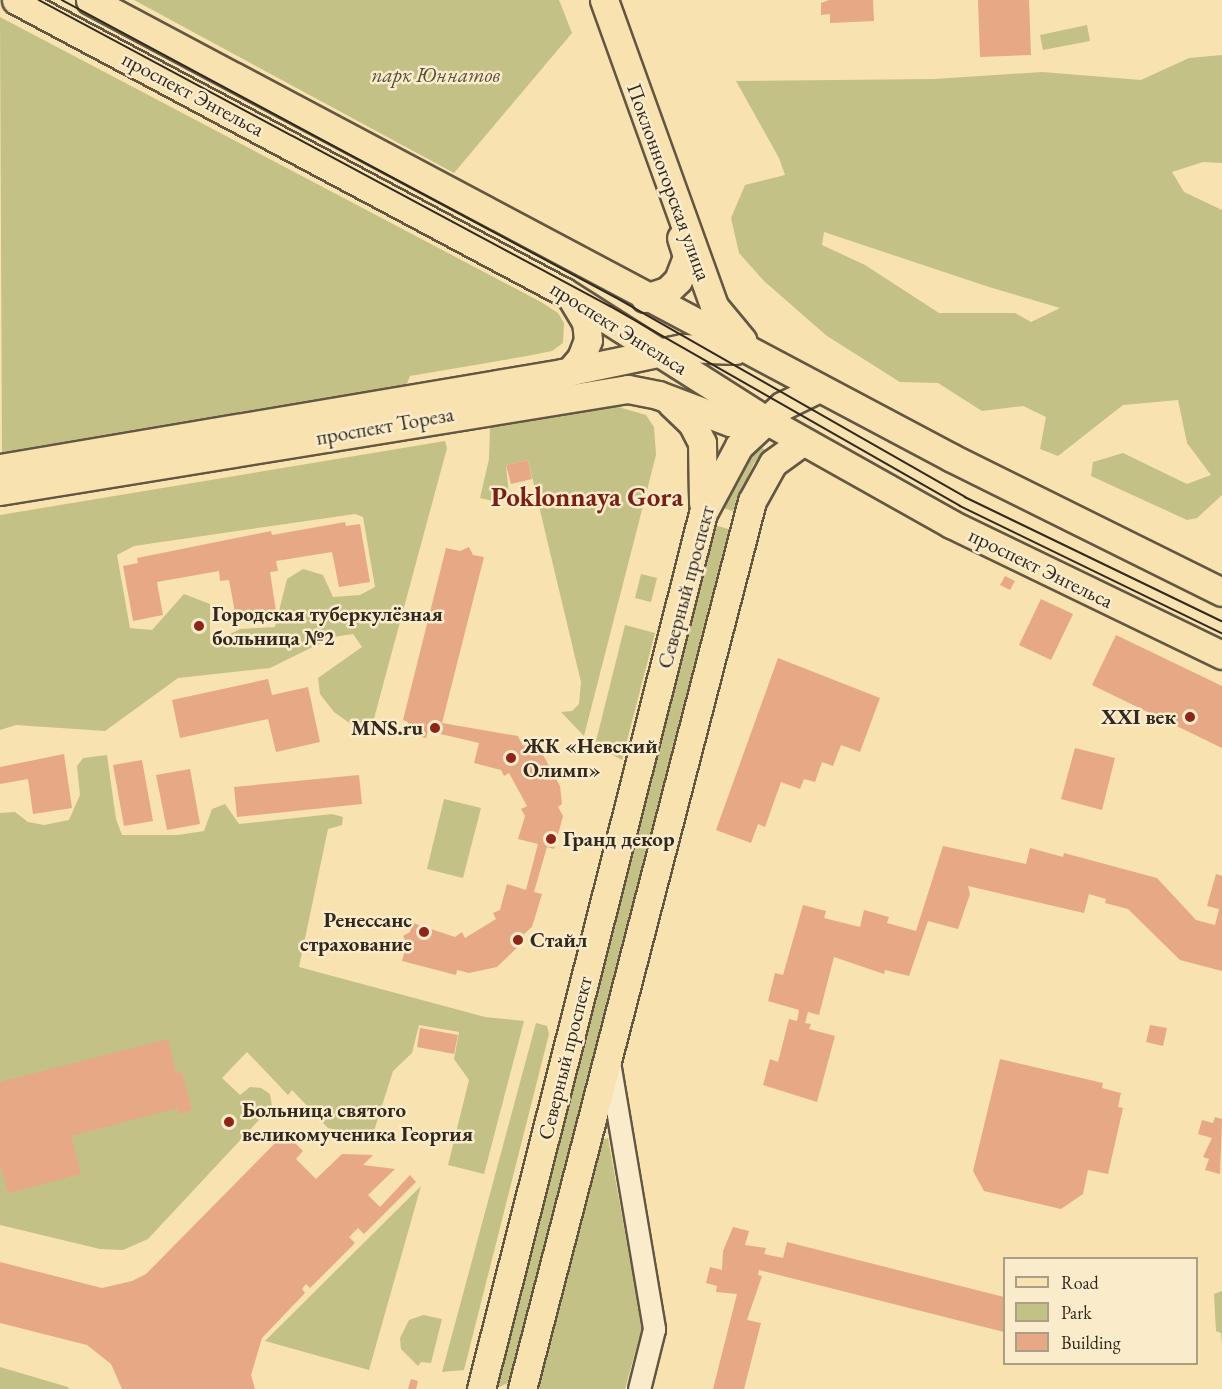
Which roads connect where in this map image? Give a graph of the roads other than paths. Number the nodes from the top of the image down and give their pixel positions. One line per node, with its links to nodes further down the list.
1 (16, 0): 5 (main road, проспект Энгельса)
2 (90, 0): 6 (main road, проспект Энгельса)
3 (595, 0): 6 (main road, Поклонногорская улица)
4 (604, 0): 7 (main road, Поклонногорская улица)
5 (564, 292): 8 (main road, проспект Энгельса); 9 (main road)
6 (645, 298): 7 (main road, проспект Энгельса)
7 (754, 352): 8 (main road, проспект Тореза); 10 (main road, проспект Энгельса)
8 (661, 354): 9 (main road, проспект Тореза); 12 (main road, проспект Энгельса)
9 (570, 372): 14 (main road, проспект Тореза)
10 (819, 388): 12 (main road, Северный проспект); 17 (main road, проспект Энгельса)
11 (658, 395): 12 (main road, проспект Тореза); 15 (main road, проспект Тореза); 16 (main road)
12 (766, 420): 13 (main road, проспект Энгельса); 16 (main road, Северный проспект)
13 (803, 441): 18 (main road, проспект Энгельса); 19 (main road, Северный проспект)
14 (0, 468)
15 (0, 491)
16 (703, 513): 20 (main road, Северный проспект)
17 (1222, 592)
18 (1222, 655)
19 (609, 1057): 21 (main road, Северный проспект); 22 (street)
20 (481, 1389)
21 (522, 1389)
22 (639, 1389)

